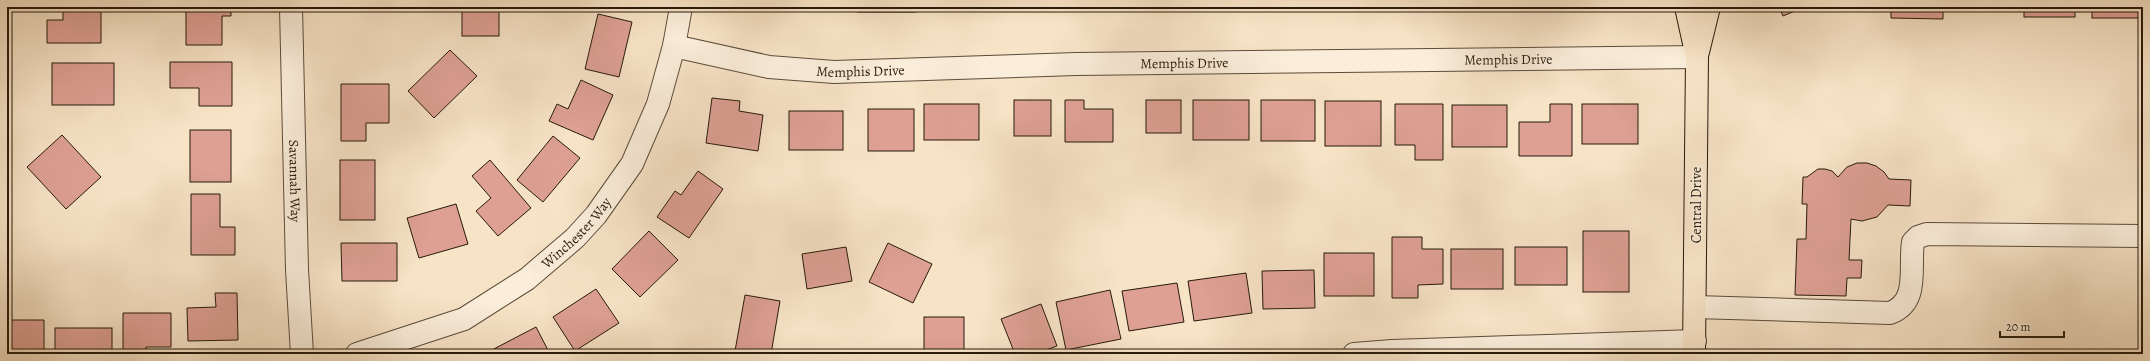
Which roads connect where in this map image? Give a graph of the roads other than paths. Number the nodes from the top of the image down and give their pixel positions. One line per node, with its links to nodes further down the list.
1 (291, 7): 10 (street, Savannah Way)
2 (681, 7): 5 (street, Winchester Way)
3 (1686, 7): 6 (main road, Central Drive)
4 (1709, 7): 6 (main road, Central Drive)
5 (674, 46): 6 (street, Memphis Drive); 11 (street, Winchester Way)
6 (1697, 57): 8 (main road, Central Drive)
7 (2143, 236): 8 (street)
8 (1695, 307): 9 (main road, Central Drive)
9 (1694, 348): 12 (street)
10 (302, 354)
11 (357, 354)
12 (1354, 354)

